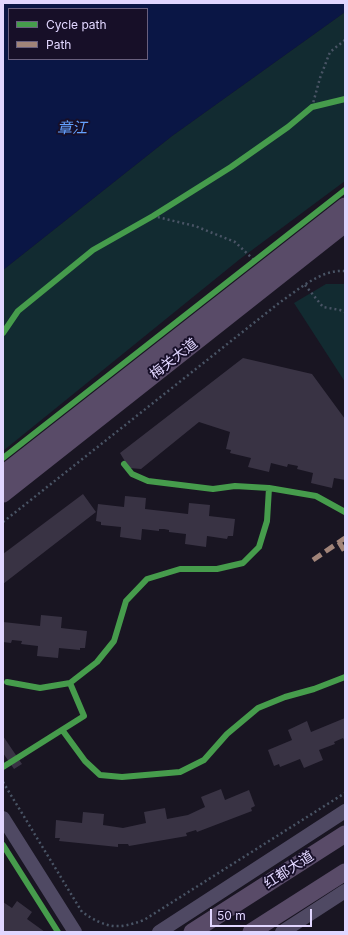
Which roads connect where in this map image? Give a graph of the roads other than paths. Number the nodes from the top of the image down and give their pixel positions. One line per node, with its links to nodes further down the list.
1 (345, 206): 3 (main road, 梅关大道)
2 (344, 227): 4 (main road, 梅关大道)
3 (3, 474)
4 (3, 494)
5 (345, 811): 11 (street)
6 (3, 818): 10 (street)
7 (345, 834): 12 (main road, 红都大道)
8 (345, 872): 13 (main road)
9 (345, 891): 14 (street)
10 (75, 932)
11 (159, 932)
12 (192, 932)
13 (251, 932)
14 (282, 932)

